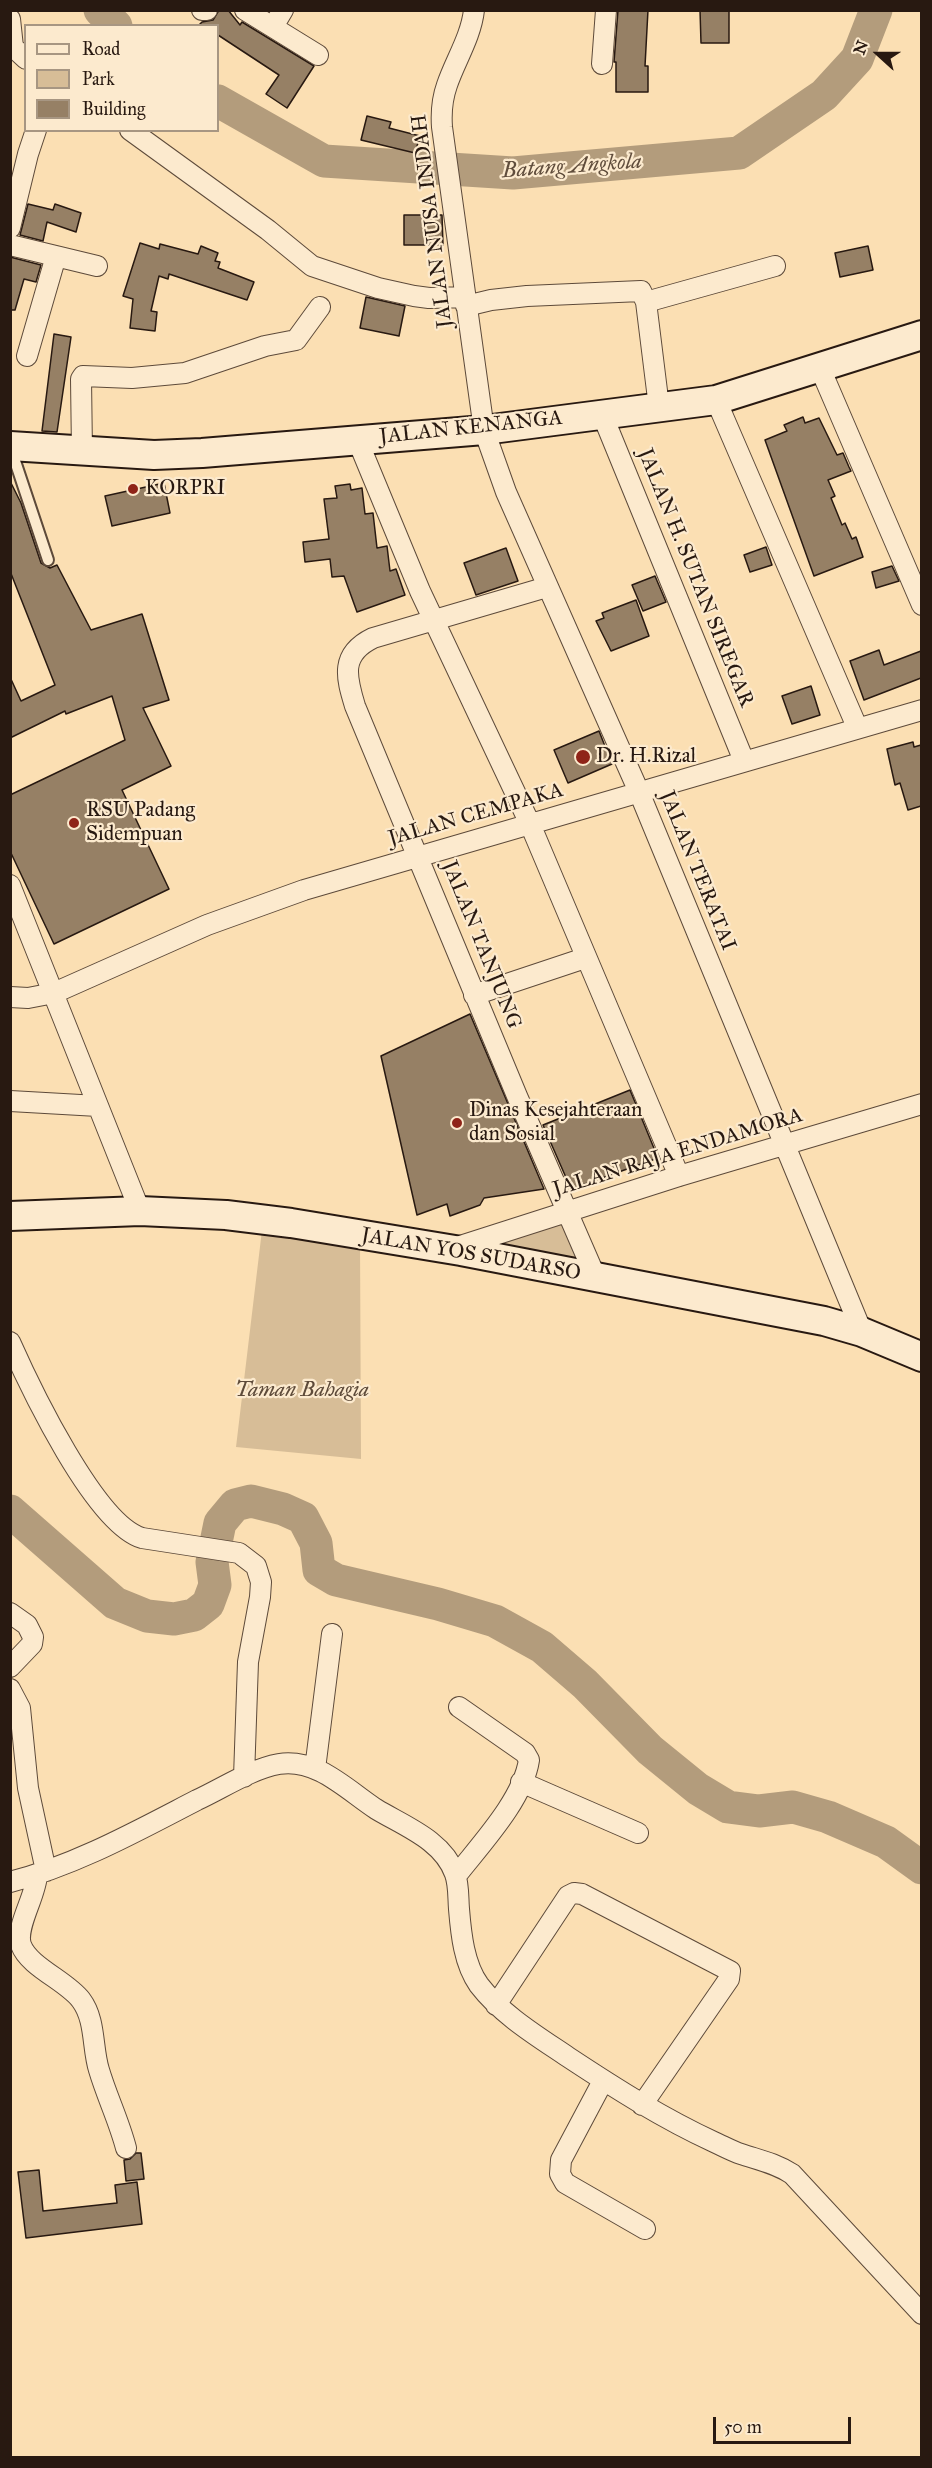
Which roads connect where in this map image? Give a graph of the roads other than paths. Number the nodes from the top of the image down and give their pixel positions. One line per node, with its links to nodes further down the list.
1 (202, 10): 2 (street)
2 (207, 10)
3 (245, 10): 8 (street)
4 (283, 10): 8 (street)
5 (474, 10): 20 (street, JALAN NUSA INDAH)
6 (606, 10): 11 (street)
7 (10, 19): 10 (street)
8 (273, 27): 9 (street)
9 (318, 55)
10 (24, 57)
11 (602, 64)
12 (34, 132): 14 (street)
13 (133, 132): 20 (street)
14 (19, 152): 15 (street)
15 (10, 228)
16 (10, 245): 17 (street)
17 (56, 256): 18 (street); 24 (street)
18 (97, 266)
19 (775, 266): 21 (street)
20 (465, 301): 21 (street); 29 (street, JALAN NUSA INDAH)
21 (646, 302): 27 (street)
22 (320, 307): 32 (street)
23 (921, 335): 25 (street, JALAN KENANGA)
24 (27, 356)
25 (820, 368): 26 (street, JALAN KENANGA); 35 (street)
26 (716, 400): 27 (street, JALAN KENANGA); 38 (street)
27 (659, 407): 28 (street, JALAN KENANGA)
28 (602, 414): 29 (street, JALAN KENANGA); 39 (street, JALAN H. SUTAN SIREGAR)
29 (484, 430): 30 (street, JALAN KENANGA); 34 (street, JALAN TERATAI)
30 (357, 439): 32 (street, JALAN KENANGA); 36 (street)
31 (10, 447): 32 (street, JALAN KENANGA); 33 (lane)
32 (82, 452)
33 (48, 560)
34 (547, 586): 36 (street, JALAN TANJUNG); 40 (street, JALAN TERATAI)
35 (921, 605)
36 (435, 620): 41 (street); 42 (street, JALAN TANJUNG)
37 (921, 710): 38 (street, JALAN CEMPAKA)
38 (857, 727): 39 (street, JALAN CEMPAKA)
39 (744, 761): 40 (street, JALAN CEMPAKA)
40 (639, 792): 41 (street, JALAN CEMPAKA); 51 (street, JALAN TERATAI)
41 (530, 824): 42 (street, JALAN CEMPAKA); 44 (street)
42 (418, 856): 45 (street, JALAN CEMPAKA); 46 (street, JALAN TANJUNG)
43 (10, 885): 45 (street)
44 (585, 958): 46 (street); 52 (street)
45 (54, 993): 47 (street, JALAN CEMPAKA); 50 (street)
46 (474, 995): 54 (street, JALAN TANJUNG)
47 (10, 997)
48 (10, 1101): 50 (street)
49 (921, 1104): 51 (street, JALAN RAJA ENDAMORA)
50 (98, 1106): 53 (street)
51 (784, 1144): 52 (street, JALAN RAJA ENDAMORA); 58 (street, JALAN TERATAI)
52 (680, 1176): 54 (street, JALAN RAJA ENDAMORA)
53 (140, 1211): 55 (street, JALAN YOS SUDARSO); 56 (street, JALAN YOS SUDARSO)
54 (567, 1212): 56 (street, JALAN RAJA ENDAMORA); 57 (street, JALAN TANJUNG)
55 (10, 1216)
56 (449, 1250): 57 (street, JALAN YOS SUDARSO)
57 (596, 1278): 58 (street, JALAN YOS SUDARSO)
58 (862, 1332): 60 (street, JALAN YOS SUDARSO)
59 (11, 1346): 67 (street)
60 (921, 1357)
61 (10, 1613): 63 (street)
62 (332, 1634): 66 (street)
63 (10, 1668)
64 (10, 1689): 70 (street)
65 (459, 1707): 68 (street)
66 (315, 1769): 67 (street); 71 (street)
67 (244, 1777): 70 (street)
68 (521, 1782): 69 (street); 71 (street)
69 (638, 1833)
70 (41, 1873): 72 (street); 76 (street)
71 (456, 1876): 73 (street)
72 (10, 1882)
73 (496, 2005): 74 (street); 75 (street)
74 (603, 2081): 75 (street); 77 (street)
75 (642, 2105): 78 (street)
76 (126, 2148)
77 (645, 2229)
78 (920, 2309)

